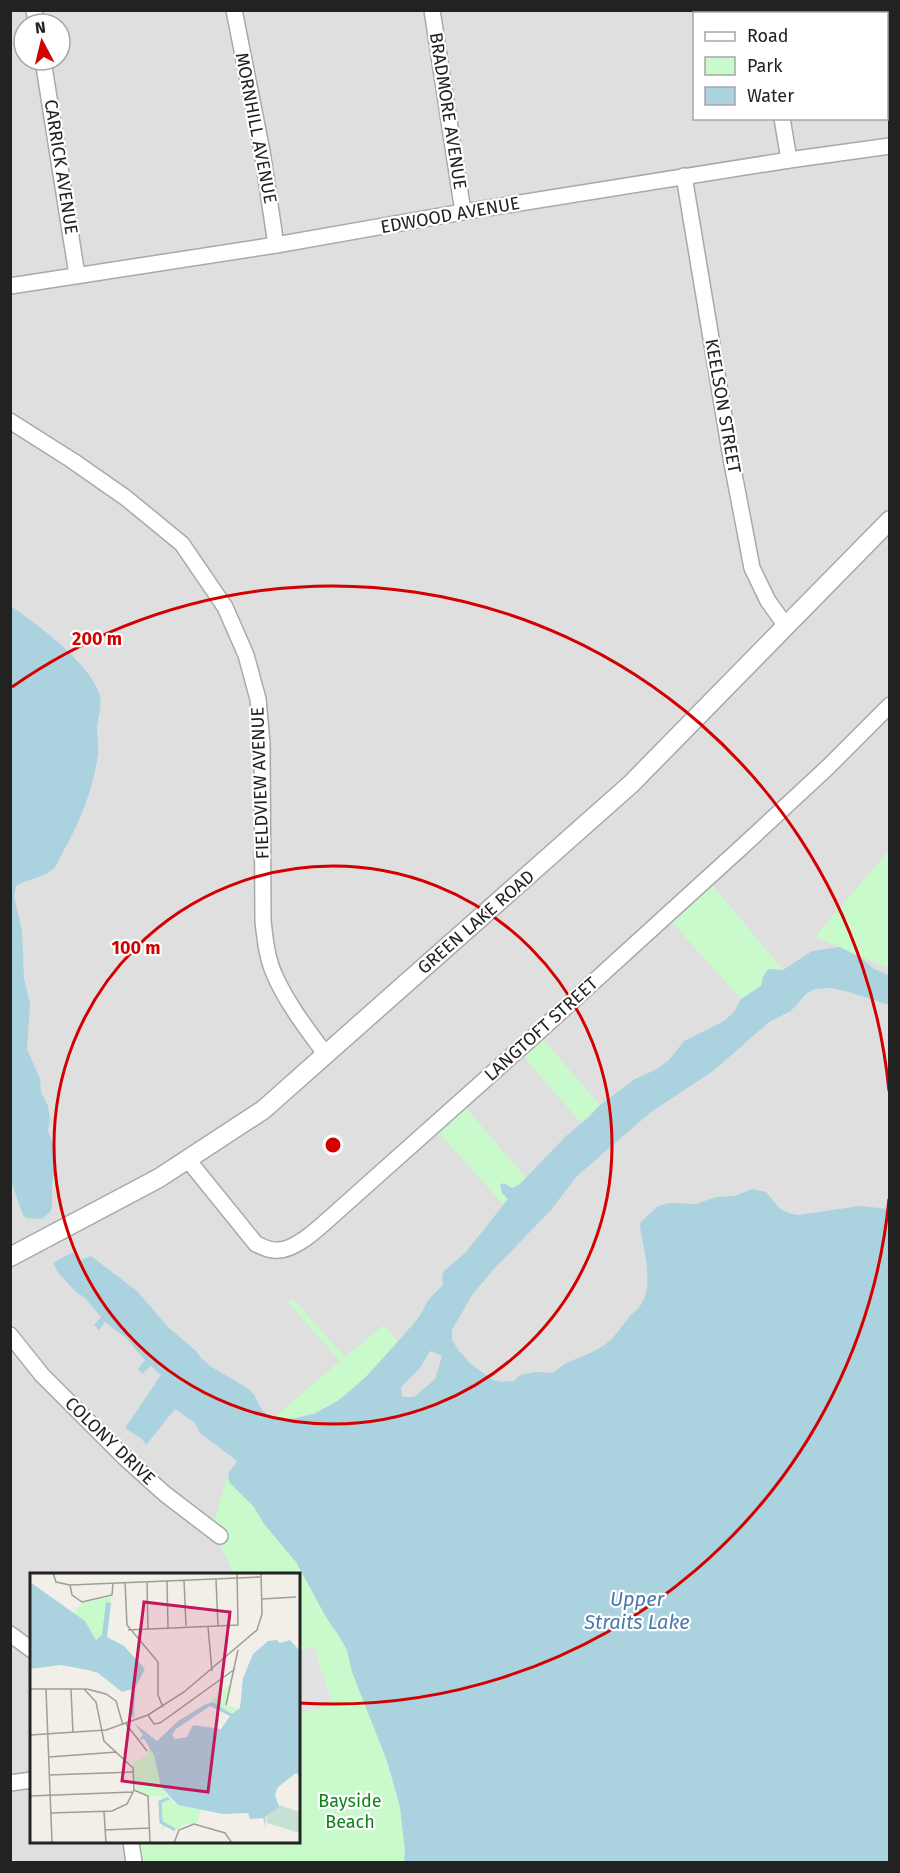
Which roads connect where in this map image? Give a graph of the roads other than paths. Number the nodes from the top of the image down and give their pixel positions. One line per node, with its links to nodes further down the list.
1 (234, 10): 9 (street, MORNHILL AVENUE)
2 (432, 10): 8 (street, BRADMORE AVENUE)
3 (45, 72): 10 (street, CARRICK AVENUE)
4 (782, 120): 6 (street)
5 (890, 147): 6 (street, EDWOOD AVENUE)
6 (789, 160): 7 (street, EDWOOD AVENUE)
7 (684, 176): 8 (street, EDWOOD AVENUE); 14 (street, KEELSON STREET)
8 (463, 212): 9 (street, EDWOOD AVENUE)
9 (276, 245): 10 (street, EDWOOD AVENUE)
10 (77, 275): 11 (street, EDWOOD AVENUE)
11 (10, 286)
12 (10, 421): 16 (street, FIELDVIEW AVENUE)
13 (890, 520): 14 (street, GREEN LAKE ROAD)
14 (786, 626): 16 (street, GREEN LAKE ROAD)
15 (890, 705): 17 (street, LANGTOFT STREET)
16 (326, 1055): 17 (street, GREEN LAKE ROAD)
17 (188, 1160): 18 (street, GREEN LAKE ROAD)
18 (10, 1257)
19 (10, 1335): 20 (street, COLONY DRIVE)
20 (220, 1536)
21 (10, 1634): 22 (street)
22 (30, 1649)
23 (30, 1780): 24 (street)
24 (10, 1783)
25 (131, 1843): 26 (street)
26 (134, 1863)

